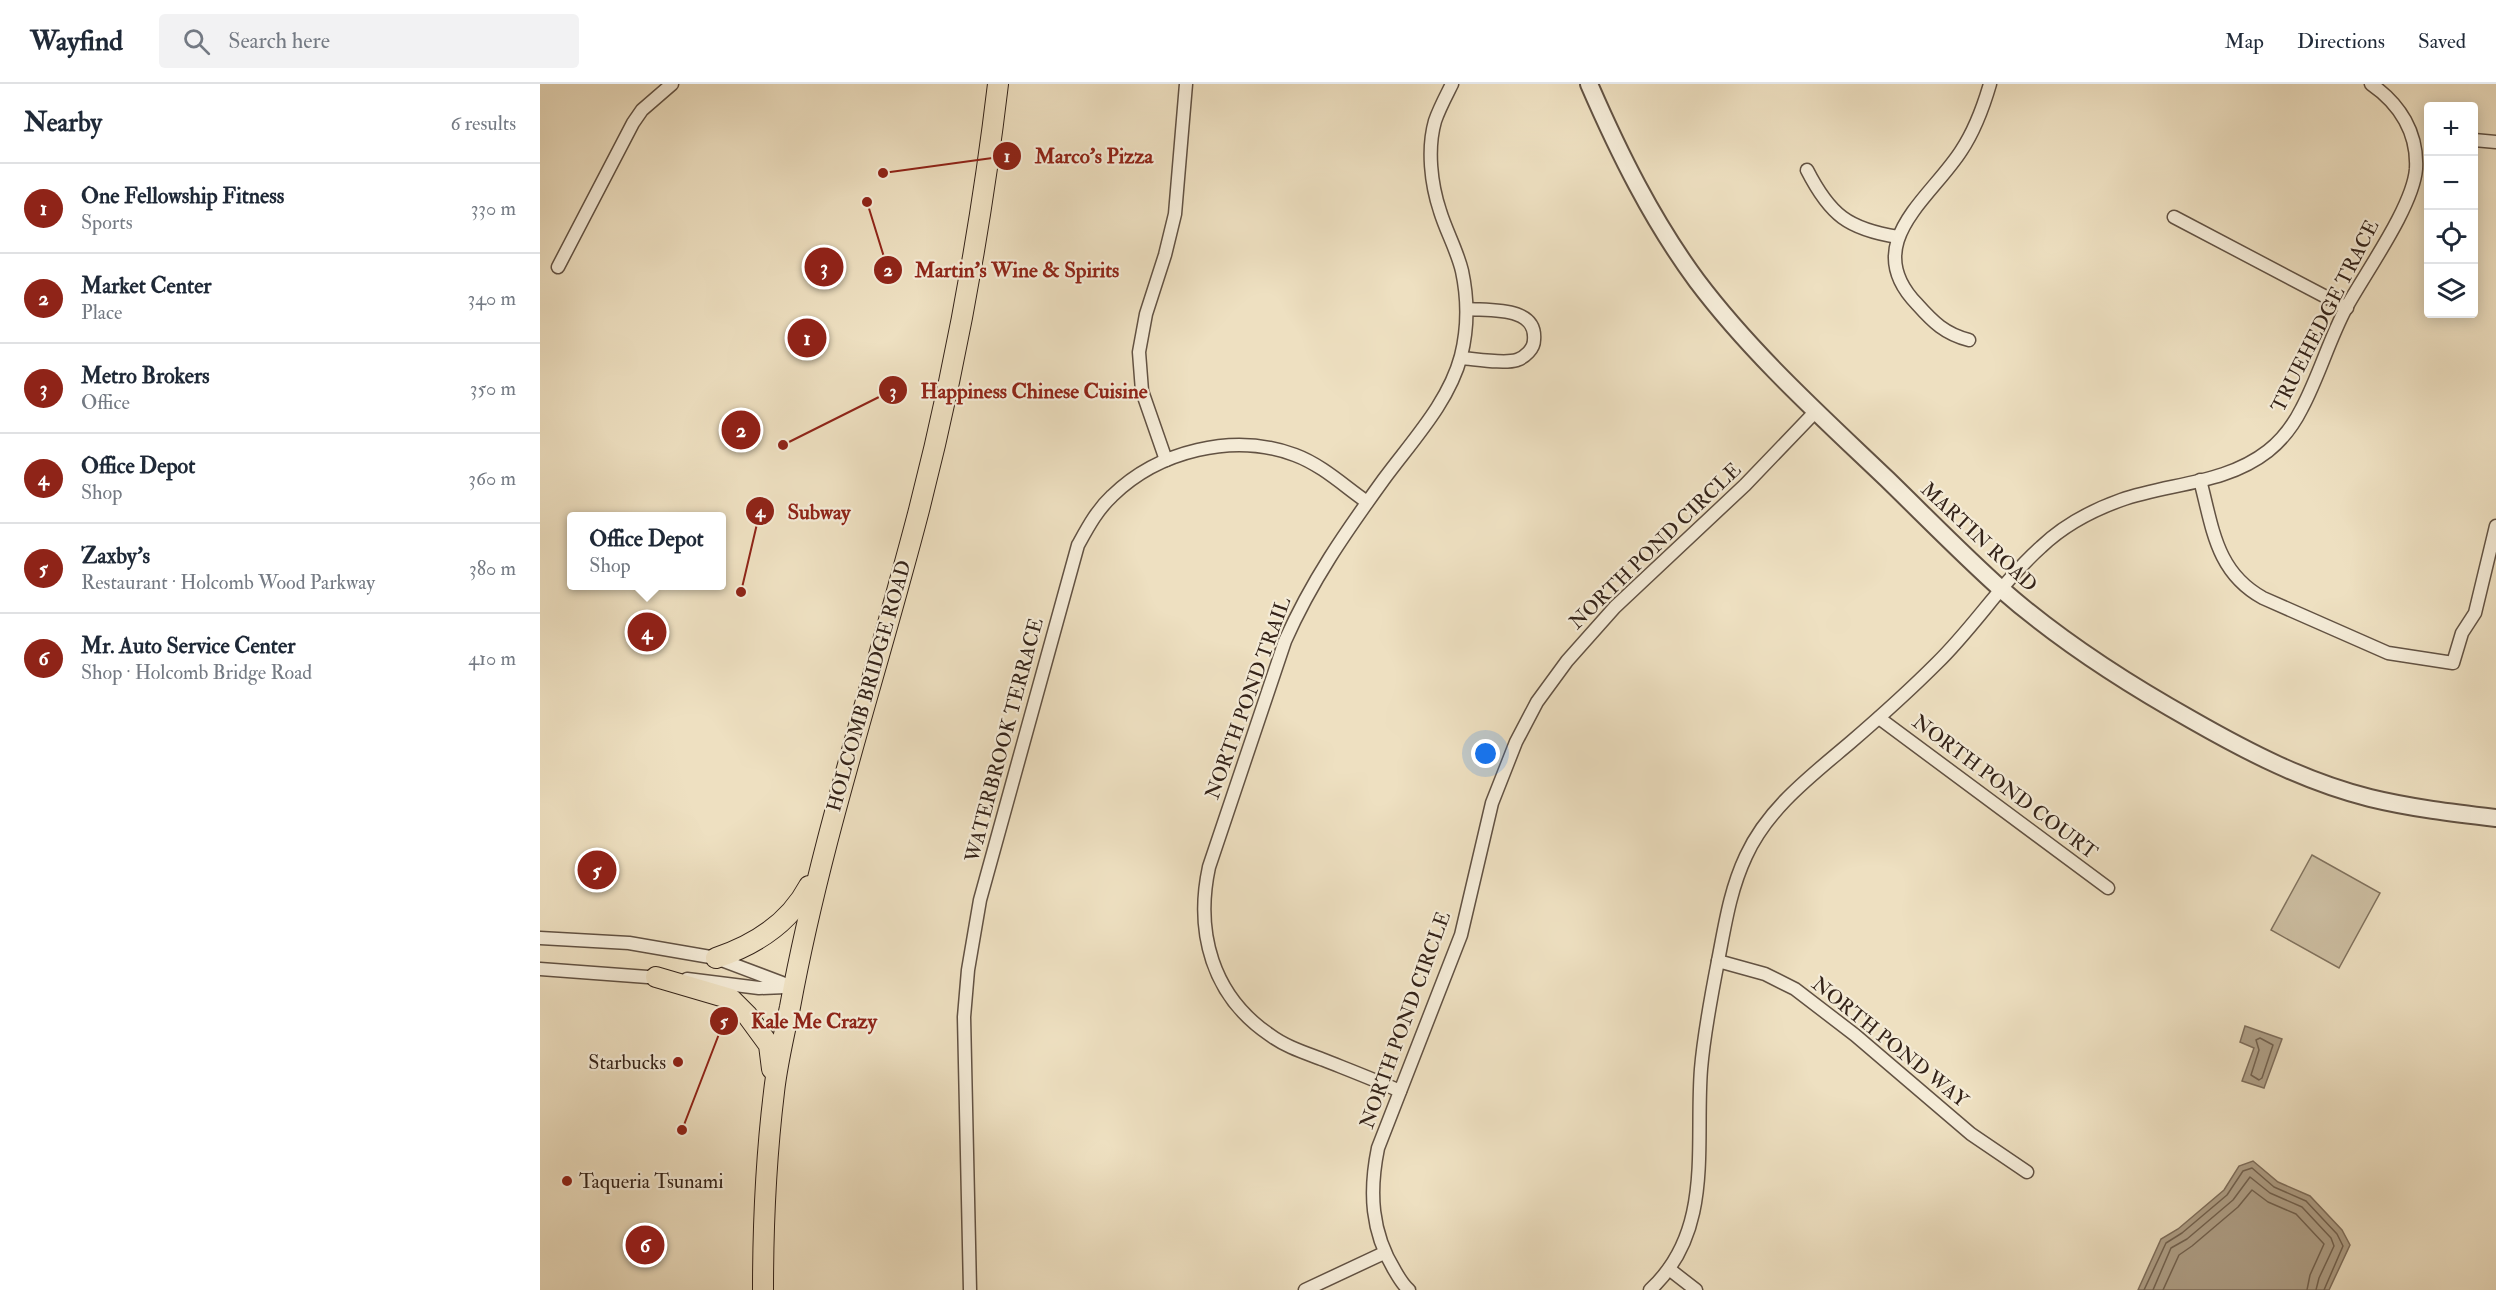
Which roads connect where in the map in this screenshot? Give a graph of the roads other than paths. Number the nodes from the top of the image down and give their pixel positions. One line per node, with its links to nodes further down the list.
1 (672, 84): 15 (street)
2 (998, 84): 28 (main road, HOLCOMB BRIDGE ROAD)
3 (1186, 84): 21 (street)
4 (1452, 84): 17 (street, NORTH POND TRAIL)
5 (1589, 84): 20 (street, MARTIN ROAD)
6 (1990, 84): 14 (street)
7 (2371, 84): 11 (street, TRUEHEDGE TRACE)
8 (2478, 140): 9 (street)
9 (2496, 142)
10 (2424, 147): 11 (street)
11 (2415, 148): 16 (street, TRUEHEDGE TRACE)
12 (1807, 170): 14 (street)
13 (2174, 217): 16 (street)
14 (1898, 237): 18 (street)
15 (558, 267)
16 (2346, 308): 22 (street, TRUEHEDGE TRACE)
17 (1467, 309): 19 (street, NORTH POND TRAIL); 19 (street)
18 (1969, 340)
19 (1461, 358): 23 (street, NORTH POND TRAIL)
20 (1816, 411): 25 (street, MARTIN ROAD); 37 (street, NORTH POND CIRCLE)
21 (1166, 460): 23 (street, WATERBROOK TERRACE); 42 (street, WATERBROOK TERRACE)
22 (2200, 480): 24 (street); 25 (street, TRUEHEDGE TRACE)
23 (1367, 502): 37 (street, NORTH POND TRAIL)
24 (2496, 526)
25 (2002, 590): 26 (street); 27 (street, MARTIN ROAD)
26 (1879, 717): 29 (street, NORTH POND COURT); 32 (street)
27 (2496, 818)
28 (819, 868): 31 (main road); 35 (main road, HOLCOMB BRIDGE ROAD)
29 (2108, 888)
30 (540, 938): 31 (street)
31 (716, 958): 35 (street)
32 (1718, 961): 38 (street, NORTH POND WAY); 40 (street)
33 (540, 969): 34 (street)
34 (656, 977): 35 (street); 36 (main road)
35 (793, 987): 36 (main road, HOLCOMB BRIDGE ROAD)
36 (774, 1089): 41 (main road, HOLCOMB BRIDGE ROAD)
37 (1400, 1091): 39 (street, NORTH POND CIRCLE)
38 (2027, 1172)
39 (1384, 1253): 43 (street); 44 (street, NORTH POND CIRCLE)
40 (1669, 1269): 45 (street); 46 (street)
41 (762, 1290)
42 (970, 1290)
43 (1305, 1290)
44 (1409, 1290)
45 (1650, 1290)
46 (1696, 1290)

